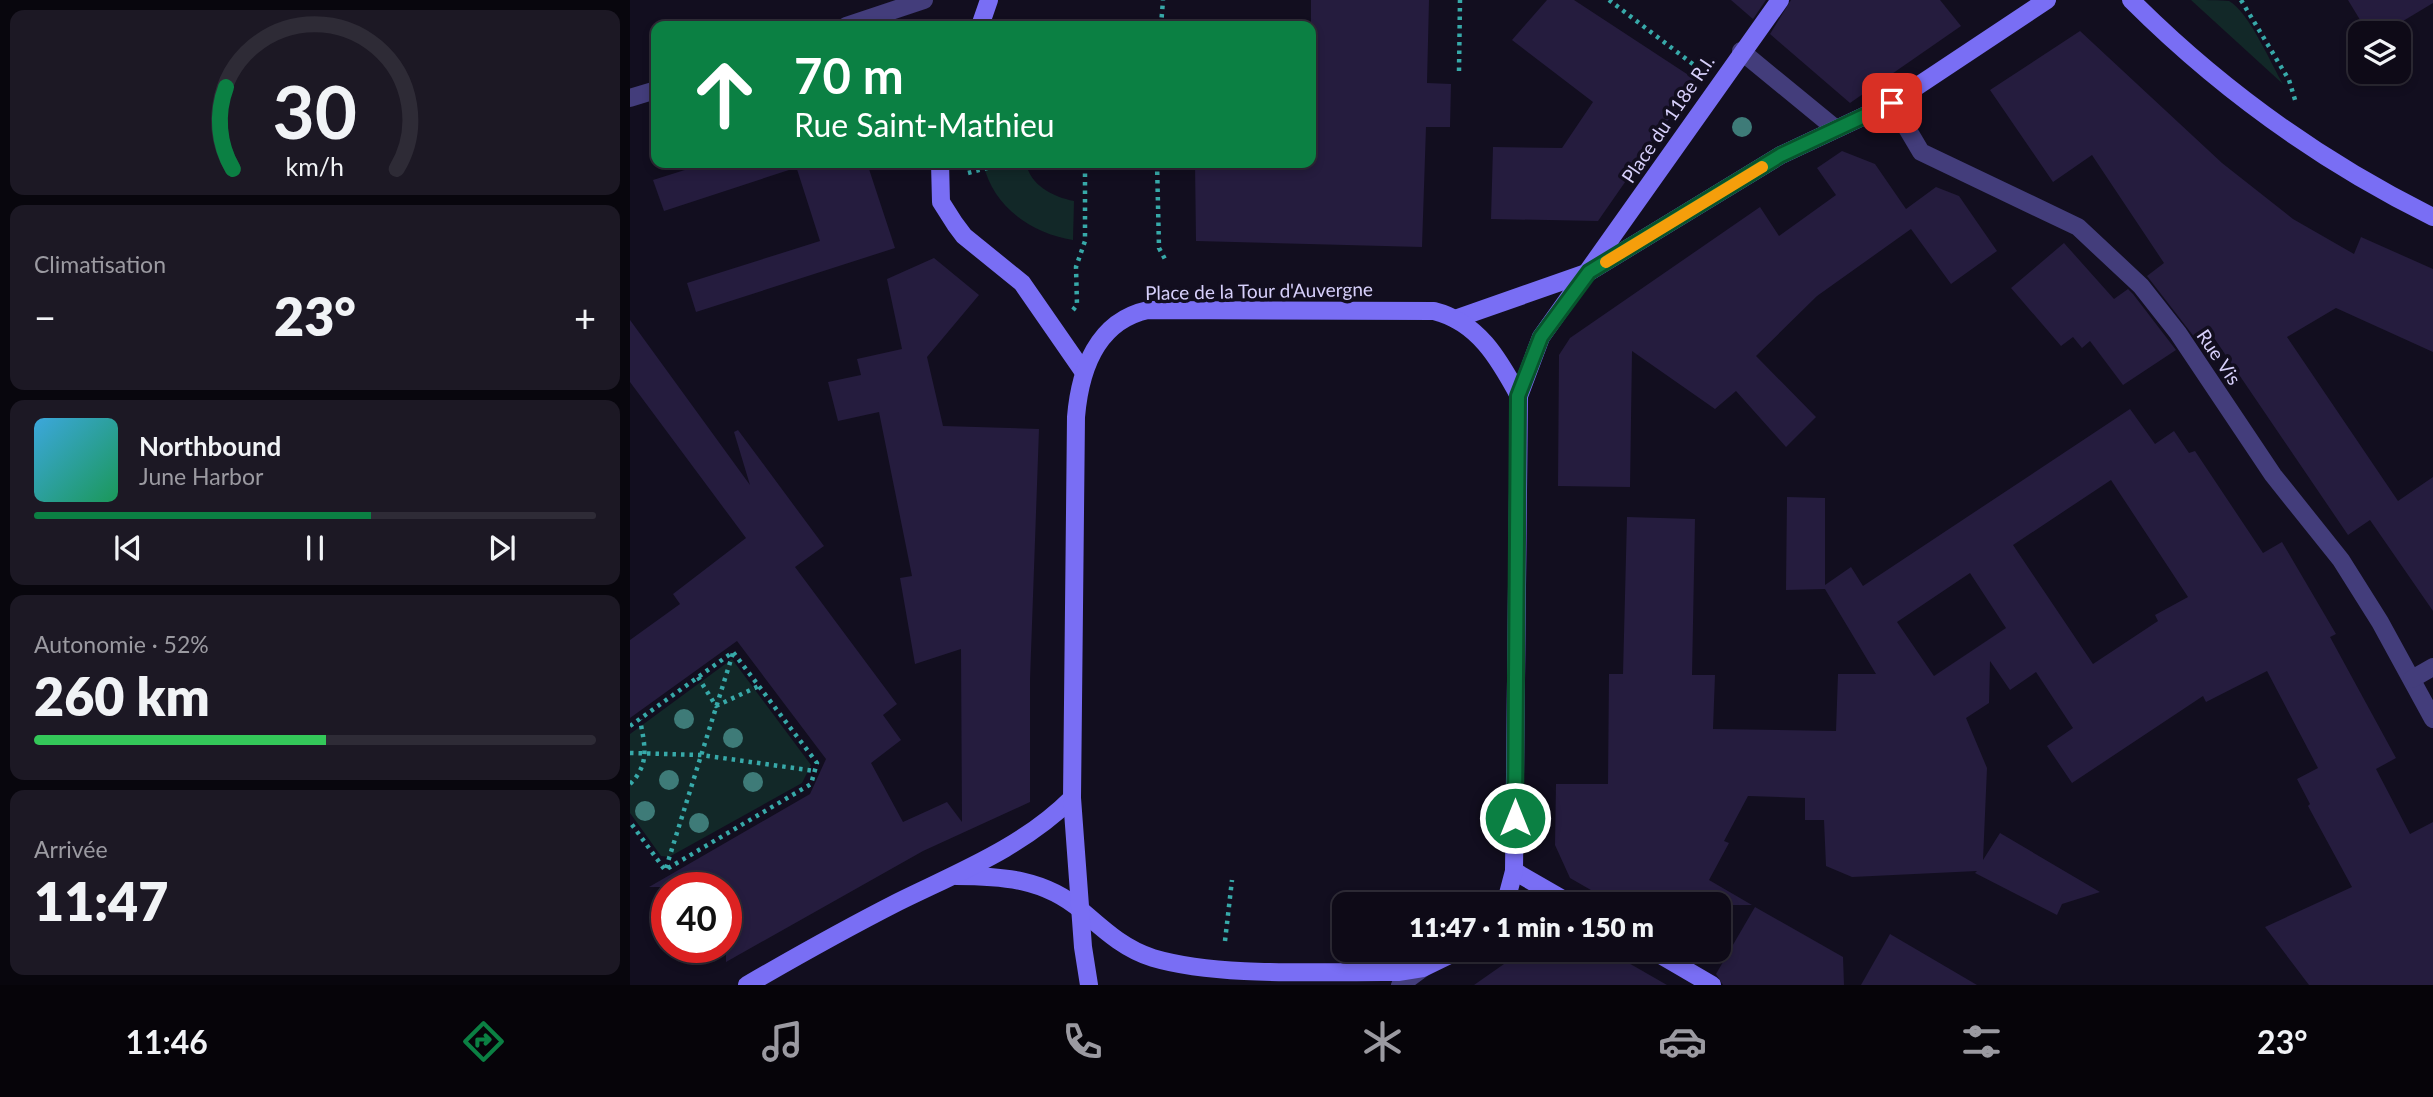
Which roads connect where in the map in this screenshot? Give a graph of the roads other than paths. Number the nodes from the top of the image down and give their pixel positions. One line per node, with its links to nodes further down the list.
1 (924, 0): 6 (street)
2 (989, 0): 7 (street)
3 (1780, 0): 8 (street)
4 (2048, 0): 11 (street)
5 (2131, 0): 14 (street)
6 (861, 21)
7 (982, 21)
8 (1741, 51): 12 (street, Place du 118e R.I.); 15 (street, Place du 118e R.I.)
9 (651, 92): 10 (street)
10 (630, 99)
11 (1892, 103): 12 (street); 20 (street, Rue Vis)
12 (1836, 129): 15 (street)
13 (940, 171): 17 (street)
14 (2433, 217)
15 (1589, 272): 16 (street); 18 (street, Place du 118e R.I.)
16 (1455, 319): 17 (street, Place de la Tour d'Auvergne); 18 (street, Place de la Tour d'Auvergne)
17 (1083, 371): 22 (street, Place de la Tour d'Auvergne)
18 (1518, 396): 23 (street)
19 (2433, 667): 20 (street)
20 (2412, 679): 21 (street, Rue Vis)
21 (2433, 719)
22 (1072, 798): 24 (street); 27 (street, Place de la Tour d'Auvergne)
23 (1514, 871): 25 (street); 26 (street)
24 (957, 876): 27 (street); 31 (street)
25 (1508, 892)
26 (1550, 892)
27 (1080, 910): 30 (street); 32 (street, Place de la Tour d'Auvergne)
28 (1435, 962): 30 (street)
29 (1673, 962): 34 (street)
30 (1423, 968): 33 (street)
31 (747, 985)
32 (1089, 985)
33 (1400, 985)
34 (1712, 985)

